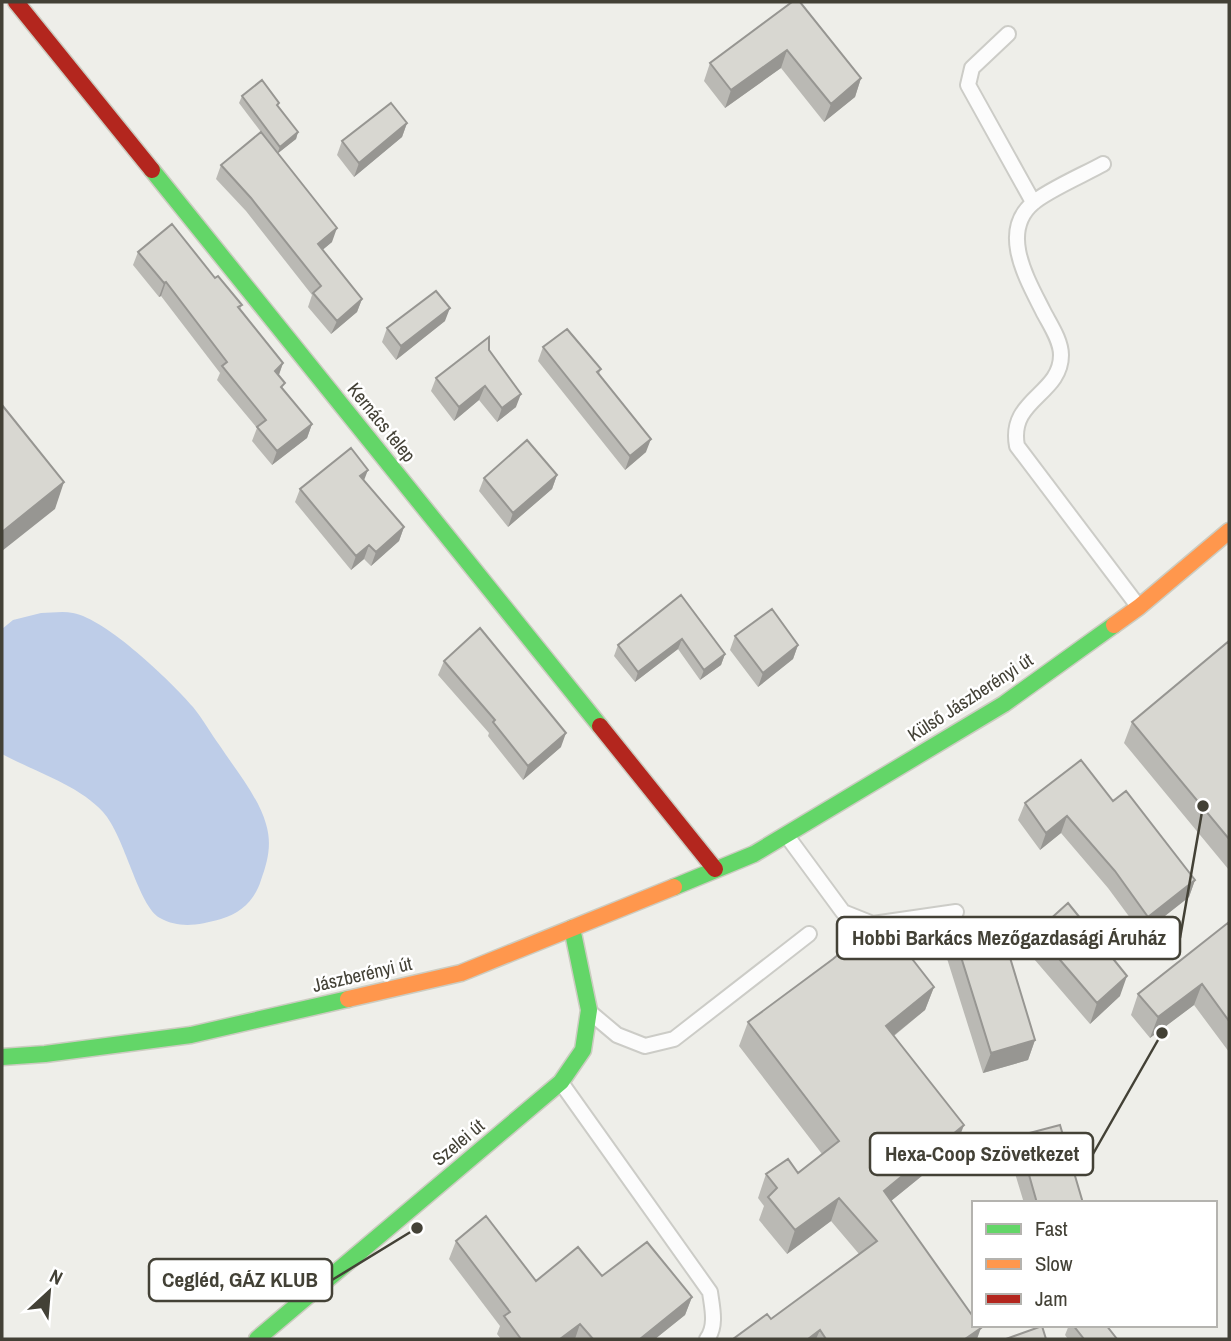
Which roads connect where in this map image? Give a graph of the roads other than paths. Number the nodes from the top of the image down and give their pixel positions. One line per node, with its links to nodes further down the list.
1 (16, 2): 8 (street, Kernács telep)
2 (1008, 34): 4 (lane)
3 (1103, 164): 4 (lane)
4 (1033, 202): 6 (lane)
5 (1229, 531): 6 (street, Külső Jászberényi út)
6 (1139, 607): 7 (street, Külső Jászberényi út)
7 (786, 835): 8 (street, Külső Jászberényi út); 9 (lane)
8 (715, 869): 10 (street, Jászberényi út)
9 (956, 912)
10 (572, 928): 12 (street, Szelei út); 13 (street, Jászberényi út)
11 (809, 934): 12 (lane)
12 (589, 1010): 14 (street, Szelei út)
13 (2, 1057)
14 (561, 1083): 15 (street, Szelei út); 16 (lane)
15 (257, 1339)
16 (707, 1339)

